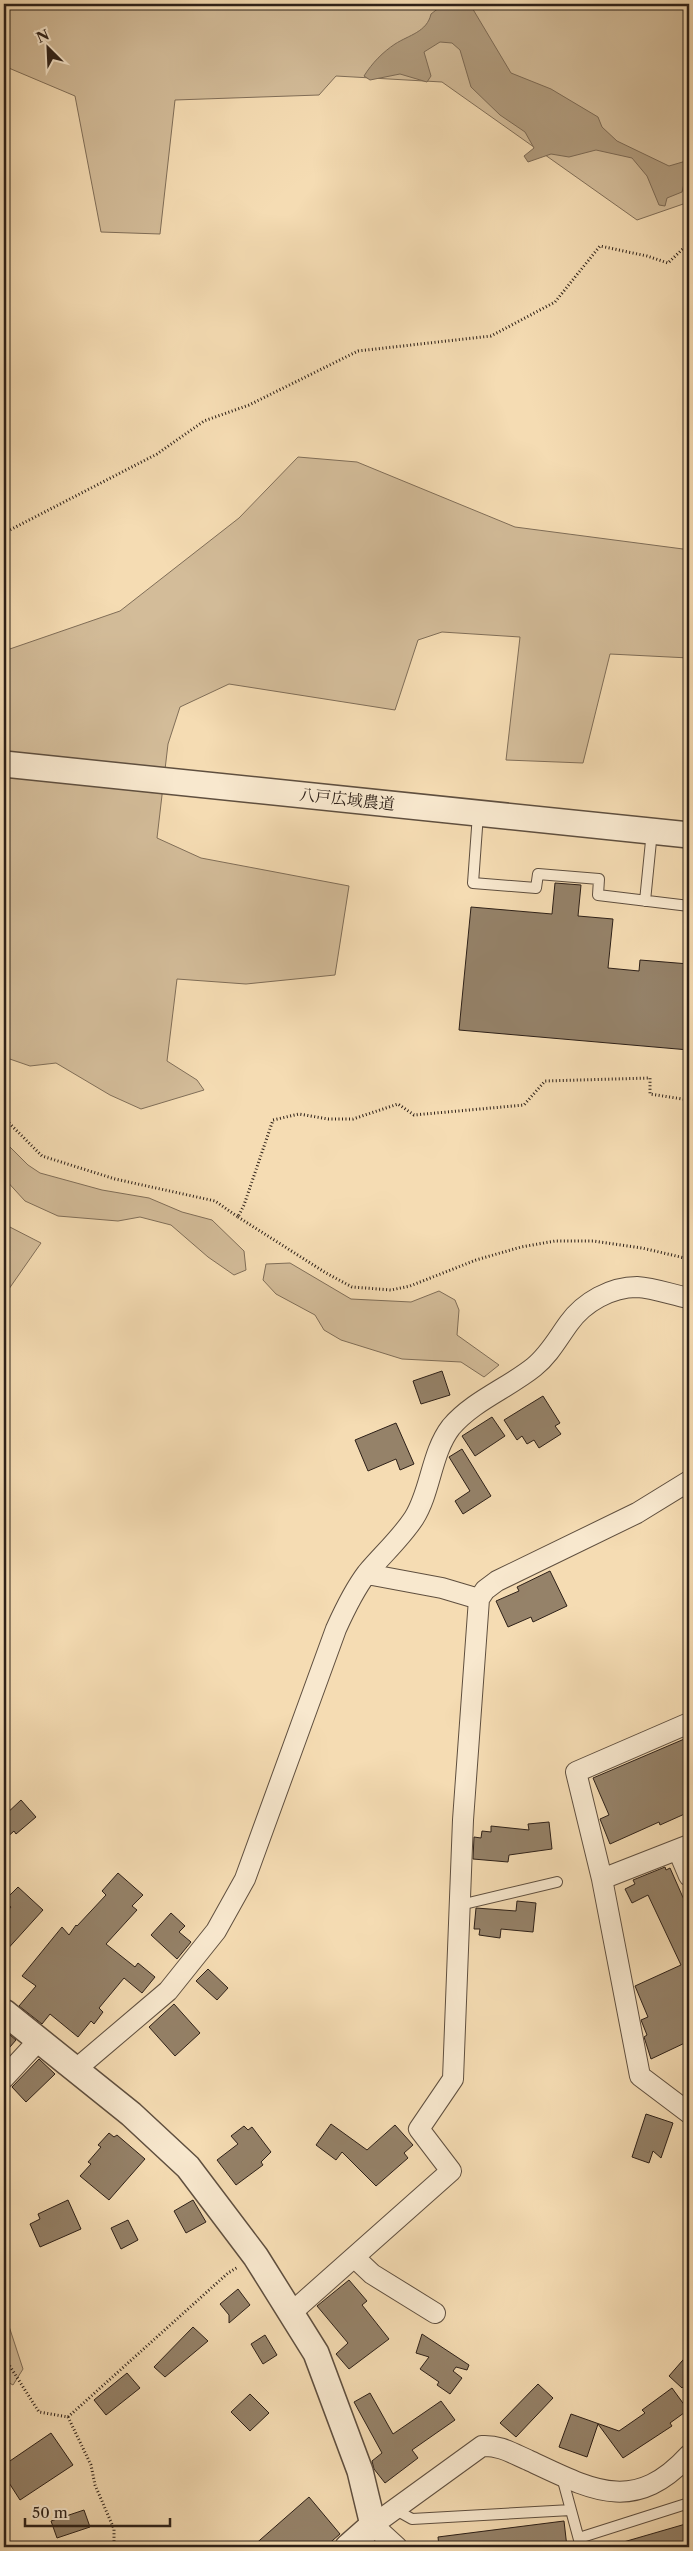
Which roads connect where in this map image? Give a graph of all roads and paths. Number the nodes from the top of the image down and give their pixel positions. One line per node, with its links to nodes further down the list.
1 (689, 243): 2 (path)
2 (4, 533)
3 (4, 764): 4 (street, 八戸広域農道)
4 (478, 813): 5 (street, 八戸広域農道); 7 (lane)
5 (652, 831): 6 (street, 八戸広域農道); 7 (lane)
6 (689, 835)
7 (645, 901): 8 (lane)
8 (689, 906)
9 (689, 1100): 11 (path)
10 (4, 1118): 11 (path)
11 (238, 1217): 12 (path)
12 (689, 1259)
13 (689, 1298): 15 (street)
14 (689, 1481): 16 (street)
15 (367, 1574): 16 (street); 25 (street)
16 (480, 1599): 22 (street)
17 (689, 1723): 20 (street)
18 (684, 1848): 19 (street); 20 (street)
19 (689, 1876)
20 (602, 1879): 27 (street)
21 (558, 1882): 22 (lane)
22 (460, 1905): 29 (street)
23 (4, 2012): 24 (street)
24 (39, 2040): 25 (street); 26 (street)
25 (75, 2070): 28 (street)
26 (4, 2078)
27 (689, 2114)
28 (256, 2257): 31 (street); 33 (path)
29 (354, 2257): 30 (street); 31 (street)
30 (436, 2312)
31 (291, 2313): 39 (street)
32 (4, 2357): 33 (path)
33 (68, 2417): 41 (path)
34 (689, 2455): 35 (street)
35 (562, 2476): 37 (street); 38 (lane)
36 (689, 2503): 40 (lane)
37 (396, 2510): 38 (lane); 39 (street)
38 (571, 2510): 40 (lane)
39 (373, 2525): 42 (street); 43 (street)
40 (580, 2543)
41 (114, 2547)
42 (348, 2547)
43 (397, 2547)

